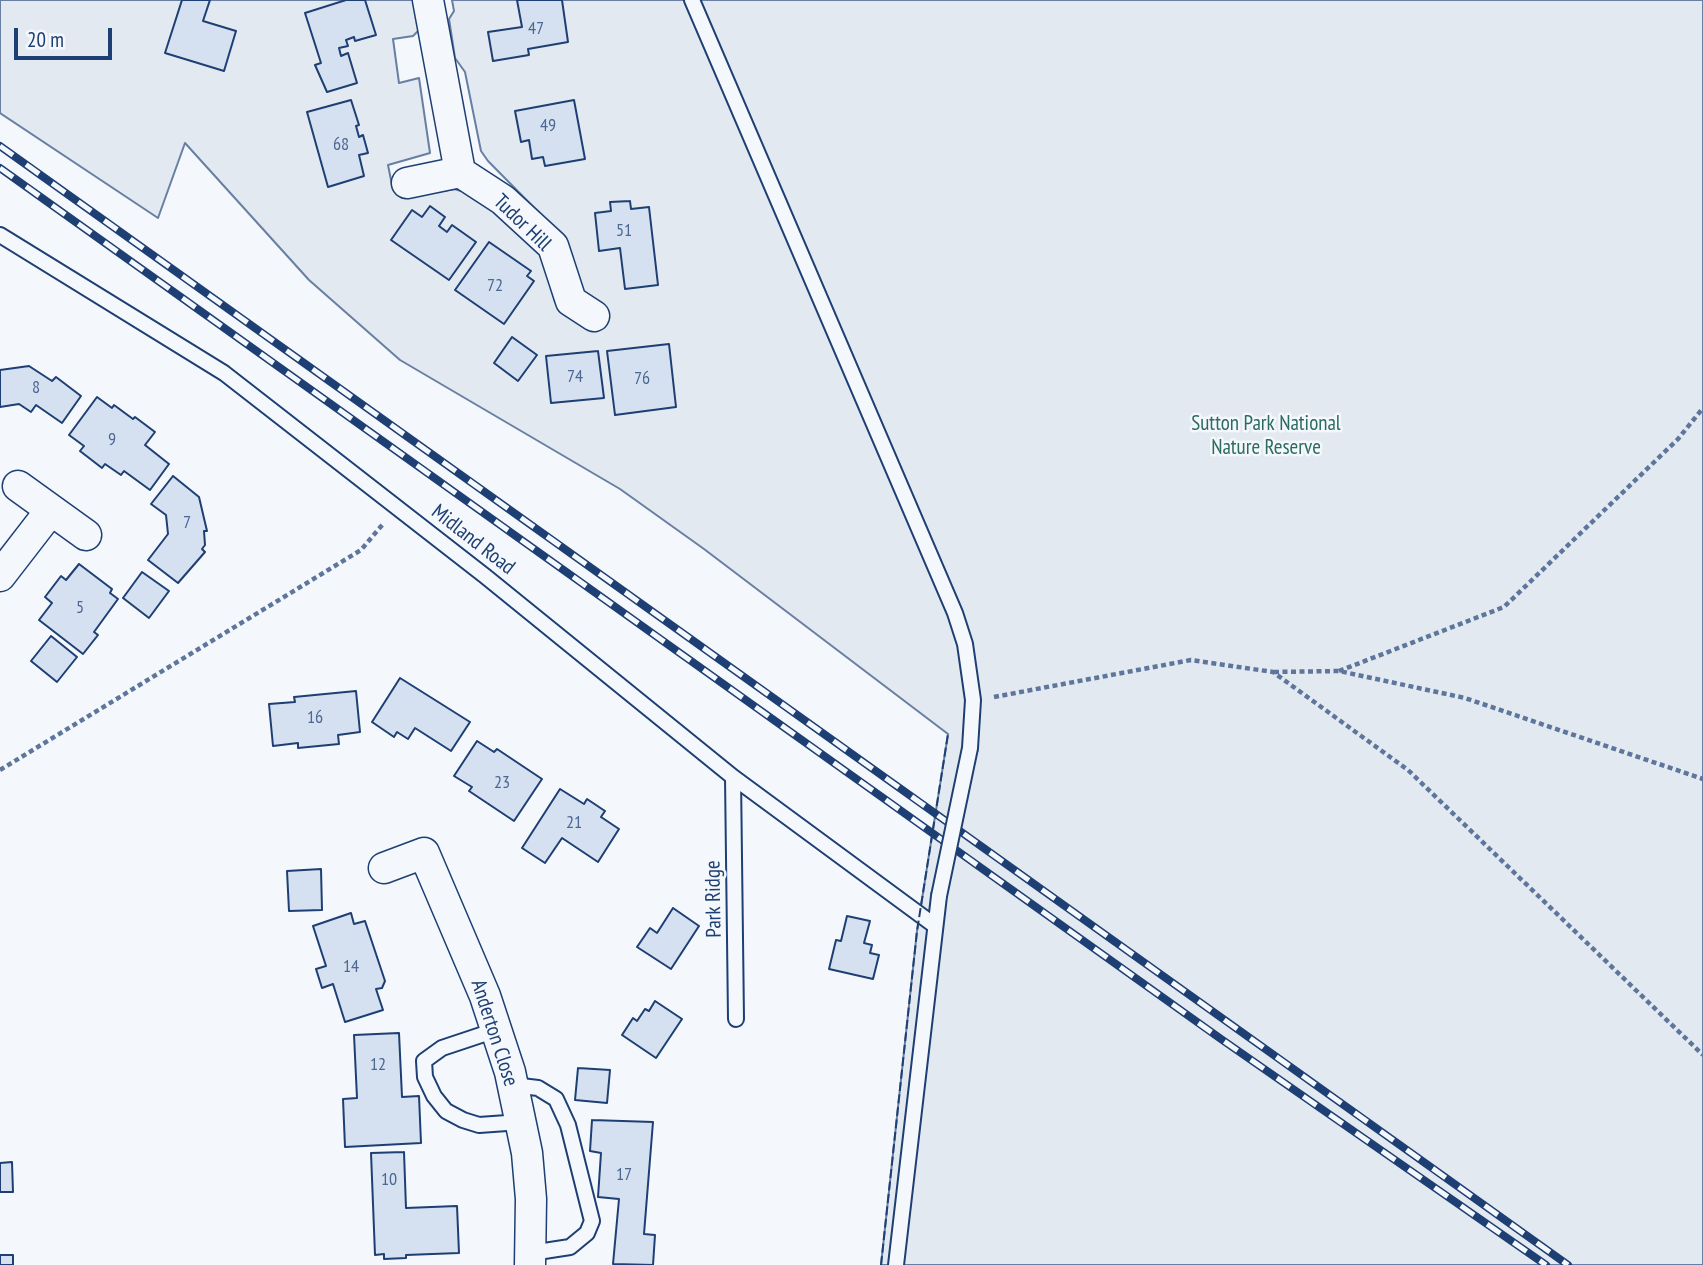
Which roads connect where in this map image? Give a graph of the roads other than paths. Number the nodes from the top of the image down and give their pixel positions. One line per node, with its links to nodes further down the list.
1 (428, 0): 3 (street)
2 (692, 0): 13 (lane, bridge)
3 (460, 172): 4 (street); 6 (street, Tudor Hill)
4 (407, 183)
5 (0, 235): 11 (lane, Midland Road)
6 (594, 316)
7 (18, 486): 8 (street)
8 (51, 510): 9 (street); 10 (street)
9 (86, 535)
10 (0, 576)
11 (733, 777): 13 (lane, Midland Road); 14 (lane, Park Ridge)
12 (384, 868): 15 (street, Anderton Close)
13 (934, 925): 19 (lane)
14 (736, 1019)
15 (496, 1030): 16 (street, Anderton Close); 17 (lane)
16 (513, 1085): 17 (street, Anderton Close); 18 (lane)
17 (521, 1122): 18 (street, Anderton Close)
18 (530, 1259)
19 (895, 1265)

